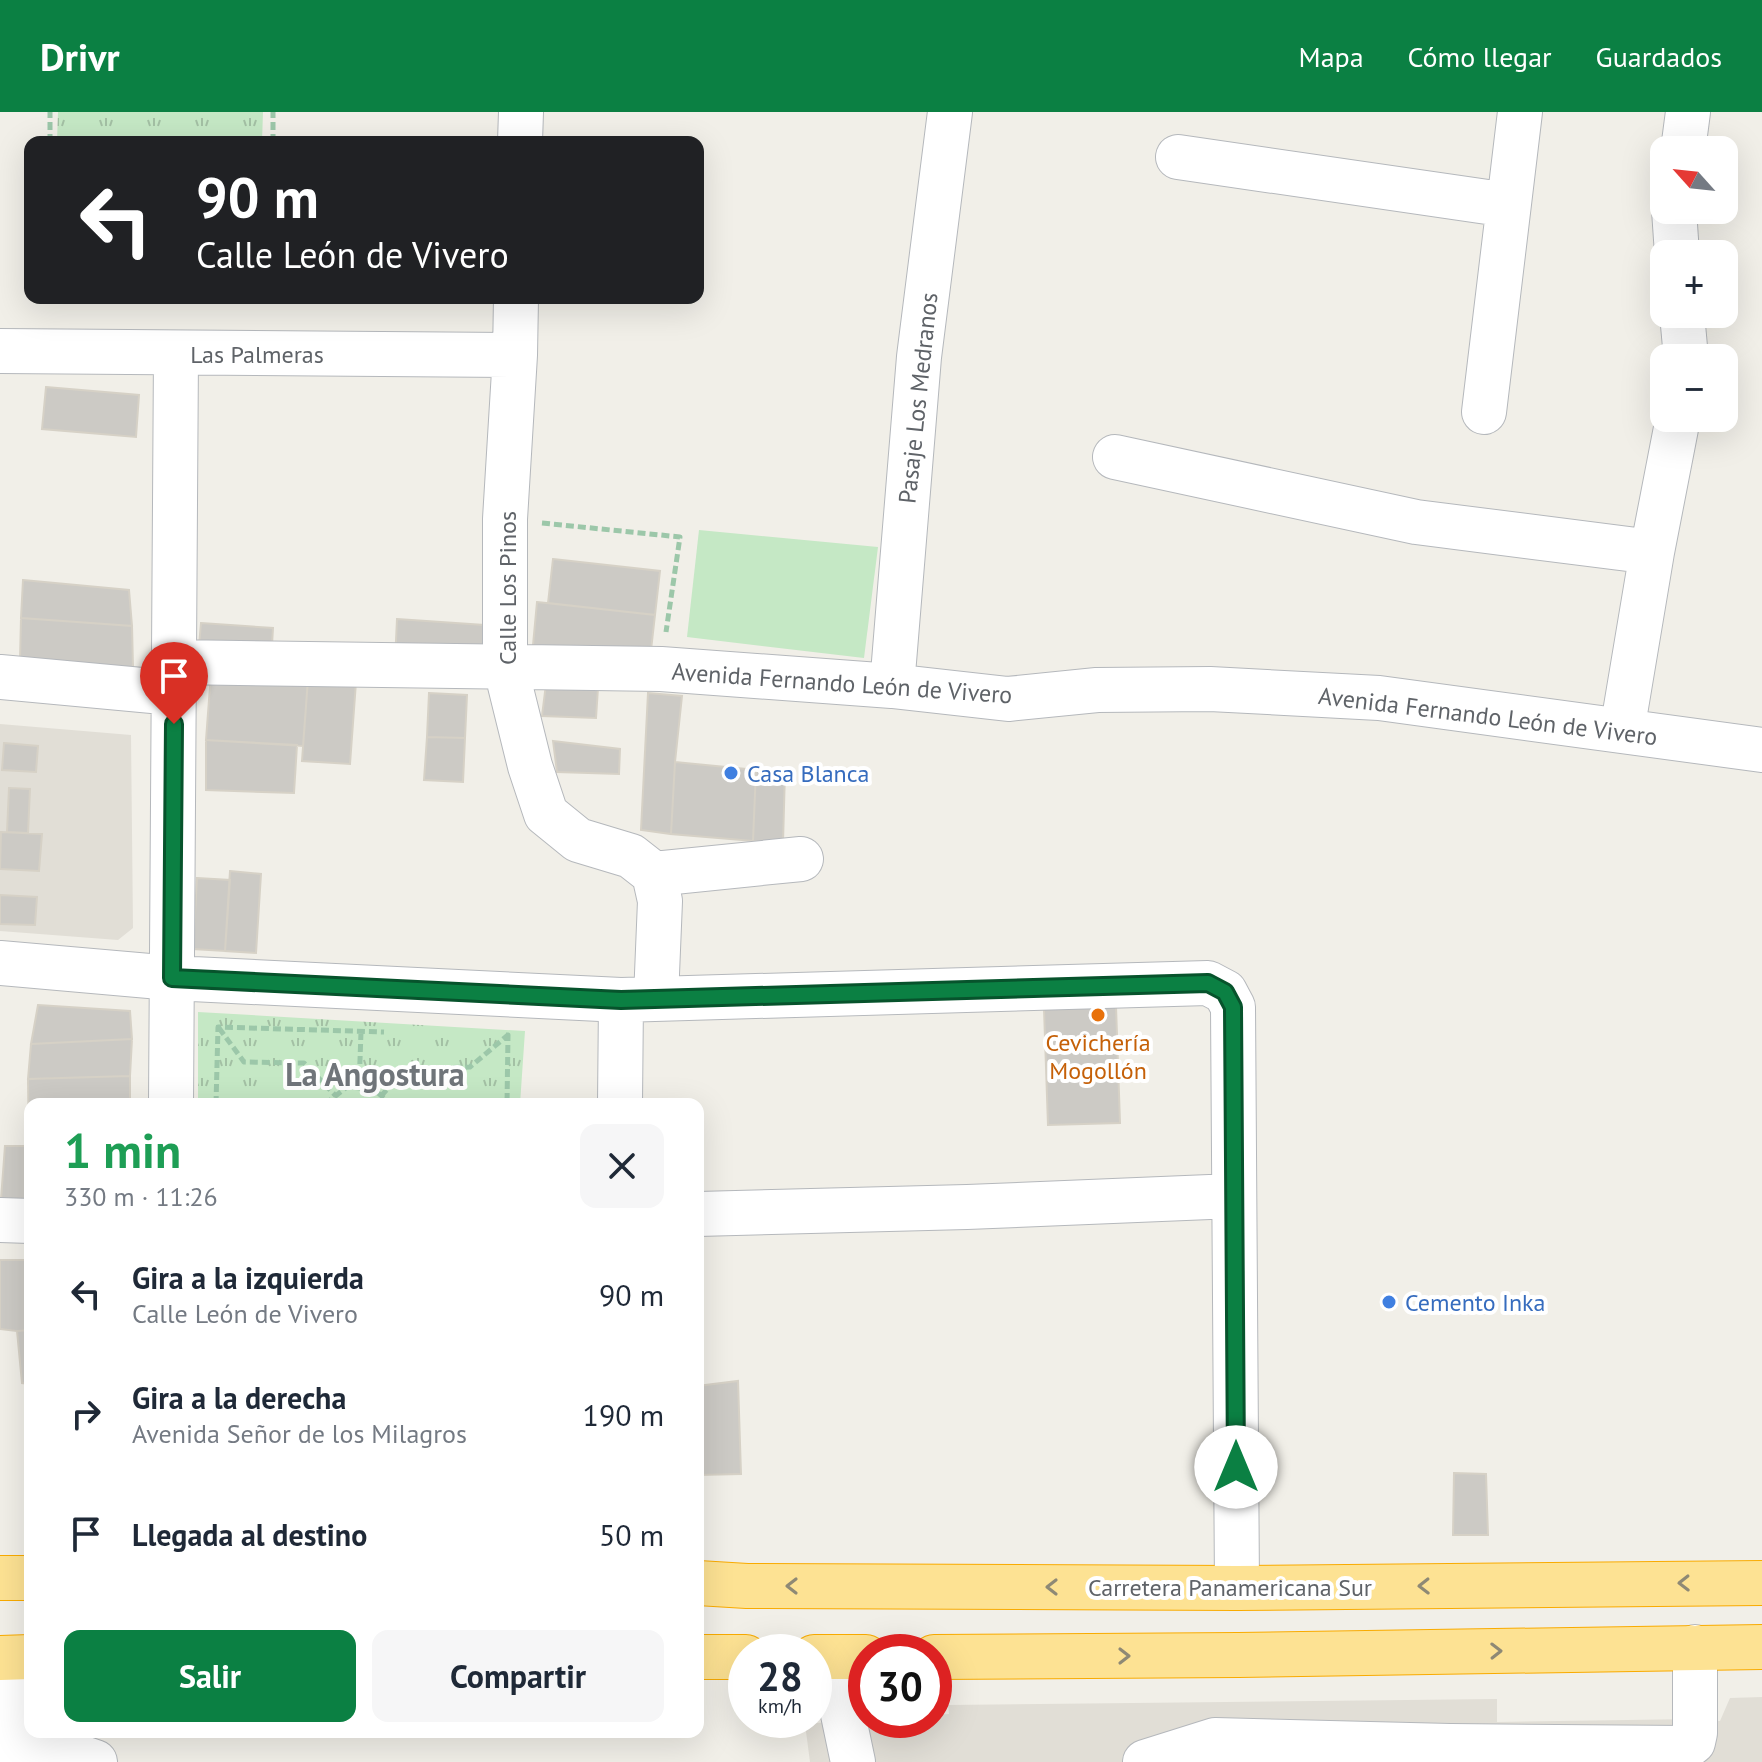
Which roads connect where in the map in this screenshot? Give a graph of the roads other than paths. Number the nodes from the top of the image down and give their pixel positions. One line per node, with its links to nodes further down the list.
1 (521, 112): 5 (street)
2 (950, 112): 20 (street, Pasaje Los Medranos)
3 (1520, 112): 8 (street)
4 (1688, 112): 6 (street)
5 (520, 136)
6 (1685, 136)
7 (1178, 157): 8 (street)
8 (1508, 205): 13 (street)
9 (516, 304): 12 (street, Calle Los Pinos)
10 (0, 351): 11 (street, Las Palmeras)
11 (176, 353): 12 (street, Las Palmeras); 18 (street)
12 (515, 355): 17 (street, Calle Los Pinos)
13 (1484, 412)
14 (1675, 432): 16 (street)
15 (1115, 457): 16 (street)
16 (1652, 552): 21 (street)
17 (505, 665): 18 (street, Avenida Fernando León de Vivero); 20 (street, Avenida Fernando León de Vivero); 24 (street, Calle Los Pinos)
18 (185, 673): 19 (street, Avenida Fernando León de Vivero); 26 (street)
19 (0, 677)
20 (892, 686): 21 (street, Avenida Fernando León de Vivero)
21 (1622, 731): 22 (street, Avenida Fernando León de Vivero)
22 (1762, 750)
23 (801, 859): 24 (street)
24 (654, 874): 27 (street)
25 (0, 963): 26 (street)
26 (172, 978): 27 (street); 28 (street)
27 (638, 999): 29 (street); 30 (street)
28 (171, 1098)
29 (621, 1098)
30 (1234, 1196): 31 (street); 38 (street)
31 (704, 1214)
32 (0, 1220): 33 (street)
33 (24, 1221)
34 (0, 1578): 35 (highway)
35 (24, 1578)
36 (704, 1583): 38 (highway, Carretera Panamericana Sur, one-way to 36)
37 (1762, 1583): 38 (highway, Carretera Panamericana Sur, one-way to 38)
38 (1237, 1588)
39 (1695, 1647): 40 (highway); 45 (highway, one-way to 39); 50 (street)
40 (1762, 1647)
41 (24, 1657): 46 (highway)
42 (704, 1657): 43 (highway)
43 (728, 1657)
44 (837, 1657): 53 (street)
45 (952, 1657)
46 (0, 1658): 47 (street)
47 (3, 1721): 48 (street); 51 (street)
48 (24, 1732)
49 (36, 1738): 52 (street)
50 (1229, 1751): 54 (street)
51 (23, 1762)
52 (95, 1762)
53 (853, 1762)
54 (1145, 1762)

